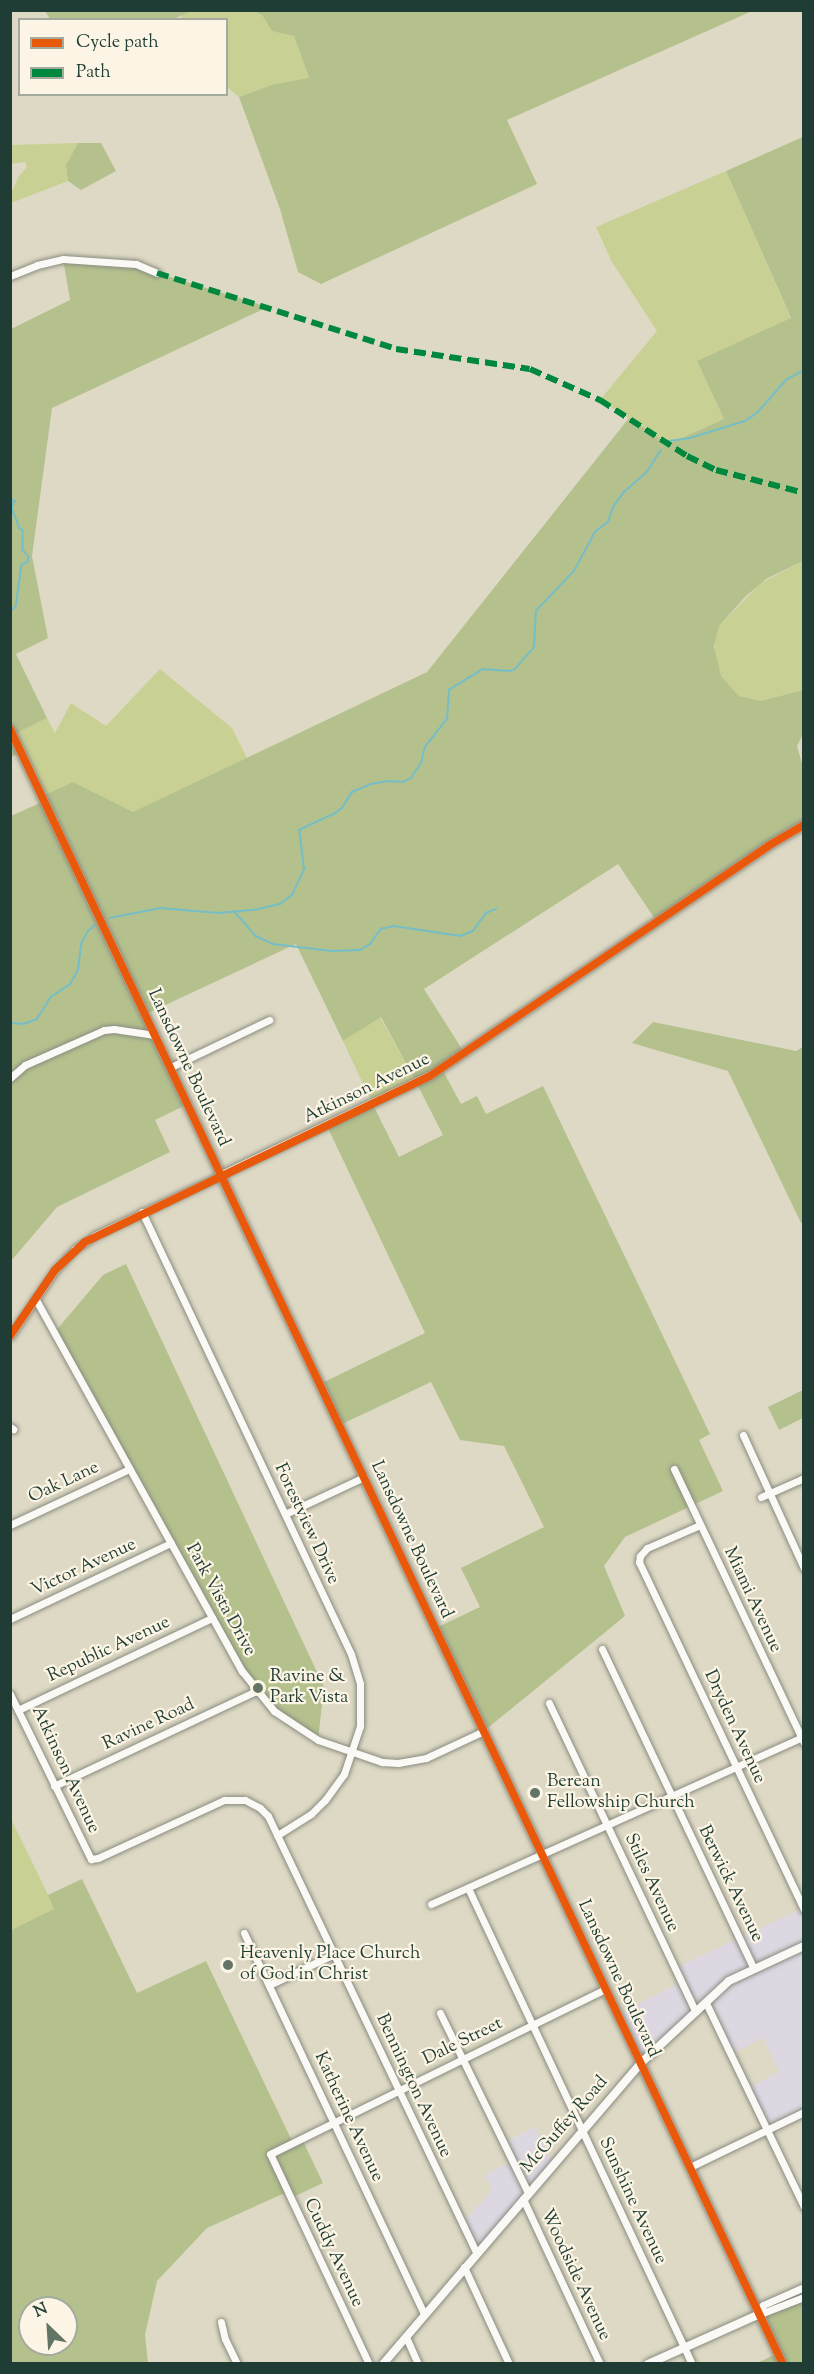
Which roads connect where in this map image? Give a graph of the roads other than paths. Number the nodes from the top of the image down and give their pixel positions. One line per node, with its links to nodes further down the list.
1 (157, 273): 2 (street)
2 (10, 276)
3 (10, 729): 6 (street, Lansdowne Boulevard)
4 (804, 825): 9 (street, Atkinson Avenue)
5 (269, 1020): 7 (street)
6 (155, 1035): 7 (street, Lansdowne Boulevard); 8 (street)
7 (171, 1068): 9 (street, Lansdowne Boulevard)
8 (10, 1078)
9 (222, 1175): 10 (street, Atkinson Avenue); 16 (street, Lansdowne Boulevard)
10 (142, 1212): 11 (street, Atkinson Avenue); 20 (street, Forestview Drive)
11 (35, 1298): 12 (street, Atkinson Avenue); 14 (street, Park Vista Drive)
12 (10, 1336)
13 (743, 1435): 18 (street)
14 (129, 1468): 21 (street, Oak Lane); 23 (street, Park Vista Drive)
15 (674, 1469): 22 (street, Miami Avenue)
16 (364, 1477): 20 (street); 32 (street, Lansdowne Boulevard)
17 (804, 1478): 18 (street)
18 (769, 1494): 19 (street); 24 (street)
19 (761, 1497)
20 (285, 1514): 34 (street, Forestview Drive)
21 (10, 1525)
22 (700, 1525): 33 (street, Miami Avenue); 35 (street, Dryden Avenue)
23 (171, 1543): 25 (street, Park Vista Drive); 26 (street, Victor Avenue)
24 (804, 1568)
25 (212, 1618): 28 (street, Park Vista Drive); 31 (street, Republic Avenue)
26 (10, 1619)
27 (602, 1649): 37 (street, Berwick Avenue)
28 (256, 1691): 34 (street, Park Vista Drive); 36 (street, Ravine Road)
29 (10, 1694): 31 (street, Atkinson Avenue)
30 (549, 1703): 38 (street, Stiles Avenue)
31 (18, 1710): 36 (street, Atkinson Avenue)
32 (484, 1731): 34 (street, Park Vista Drive); 40 (street, Lansdowne Boulevard)
33 (803, 1739): 35 (street)
34 (353, 1753): 39 (street, Forestview Drive)
35 (736, 1767): 37 (street); 44 (street, Dryden Avenue)
36 (54, 1786): 41 (street, Atkinson Avenue)
37 (672, 1796): 38 (street); 48 (street, Berwick Avenue)
38 (608, 1826): 40 (street); 52 (street, Stiles Avenue)
39 (278, 1835): 41 (street, Bennington Avenue); 47 (street, Bennington Avenue)
40 (543, 1855): 42 (street); 50 (street, Lansdowne Boulevard)
41 (91, 1859)
42 (468, 1888): 43 (street); 54 (street, Sunshine Avenue)
43 (431, 1904)
44 (804, 1910)
45 (244, 1933): 49 (street, Katherine Avenue)
46 (803, 1949): 48 (street, McGuffey Road)
47 (334, 1954): 49 (street); 57 (street, Bennington Avenue)
48 (754, 1969): 51 (street, McGuffey Road)
49 (269, 1985): 59 (street, Katherine Avenue)
50 (606, 1989): 54 (street, Dale Street); 56 (street, Lansdowne Boulevard)
51 (706, 2003): 52 (street, McGuffey Road); 60 (street)
52 (696, 2012): 56 (street, McGuffey Road)
53 (440, 2013): 55 (street, Woodside Avenue)
54 (532, 2025): 55 (street, Dale Street); 61 (street, Sunshine Avenue)
55 (463, 2059): 57 (street, Dale Street); 64 (street, Woodside Avenue)
56 (641, 2063): 61 (street, McGuffey Road); 63 (street, Lansdowne Boulevard)
57 (398, 2090): 59 (street, Dale Street); 66 (street, Bennington Avenue)
58 (804, 2112): 60 (street)
59 (333, 2121): 62 (street, Dale Street); 70 (street, Katherine Avenue)
60 (767, 2130): 63 (street); 65 (street)
61 (582, 2131): 64 (street, McGuffey Road); 74 (street, Sunshine Avenue)
62 (270, 2154): 76 (street, Cuddy Avenue)
63 (690, 2167): 71 (street, Lansdowne Boulevard)
64 (526, 2196): 66 (street, McGuffey Road); 80 (street, Woodside Avenue)
65 (804, 2207)
66 (476, 2253): 67 (street, McGuffey Road)
67 (464, 2267): 70 (street, McGuffey Road); 79 (street)
68 (804, 2287): 71 (street)
69 (804, 2297): 71 (street)
70 (424, 2314): 73 (street, McGuffey Road)
71 (760, 2314): 74 (street); 83 (street, Lansdowne Boulevard)
72 (221, 2322): 75 (street)
73 (406, 2337): 77 (street, McGuffey Road); 78 (street)
74 (684, 2347): 81 (street); 82 (street, Sunshine Avenue)
75 (237, 2364)
76 (369, 2364)
77 (383, 2364)
78 (418, 2364)
79 (509, 2364)
80 (600, 2364)
81 (648, 2364)
82 (692, 2364)
83 (783, 2364)

